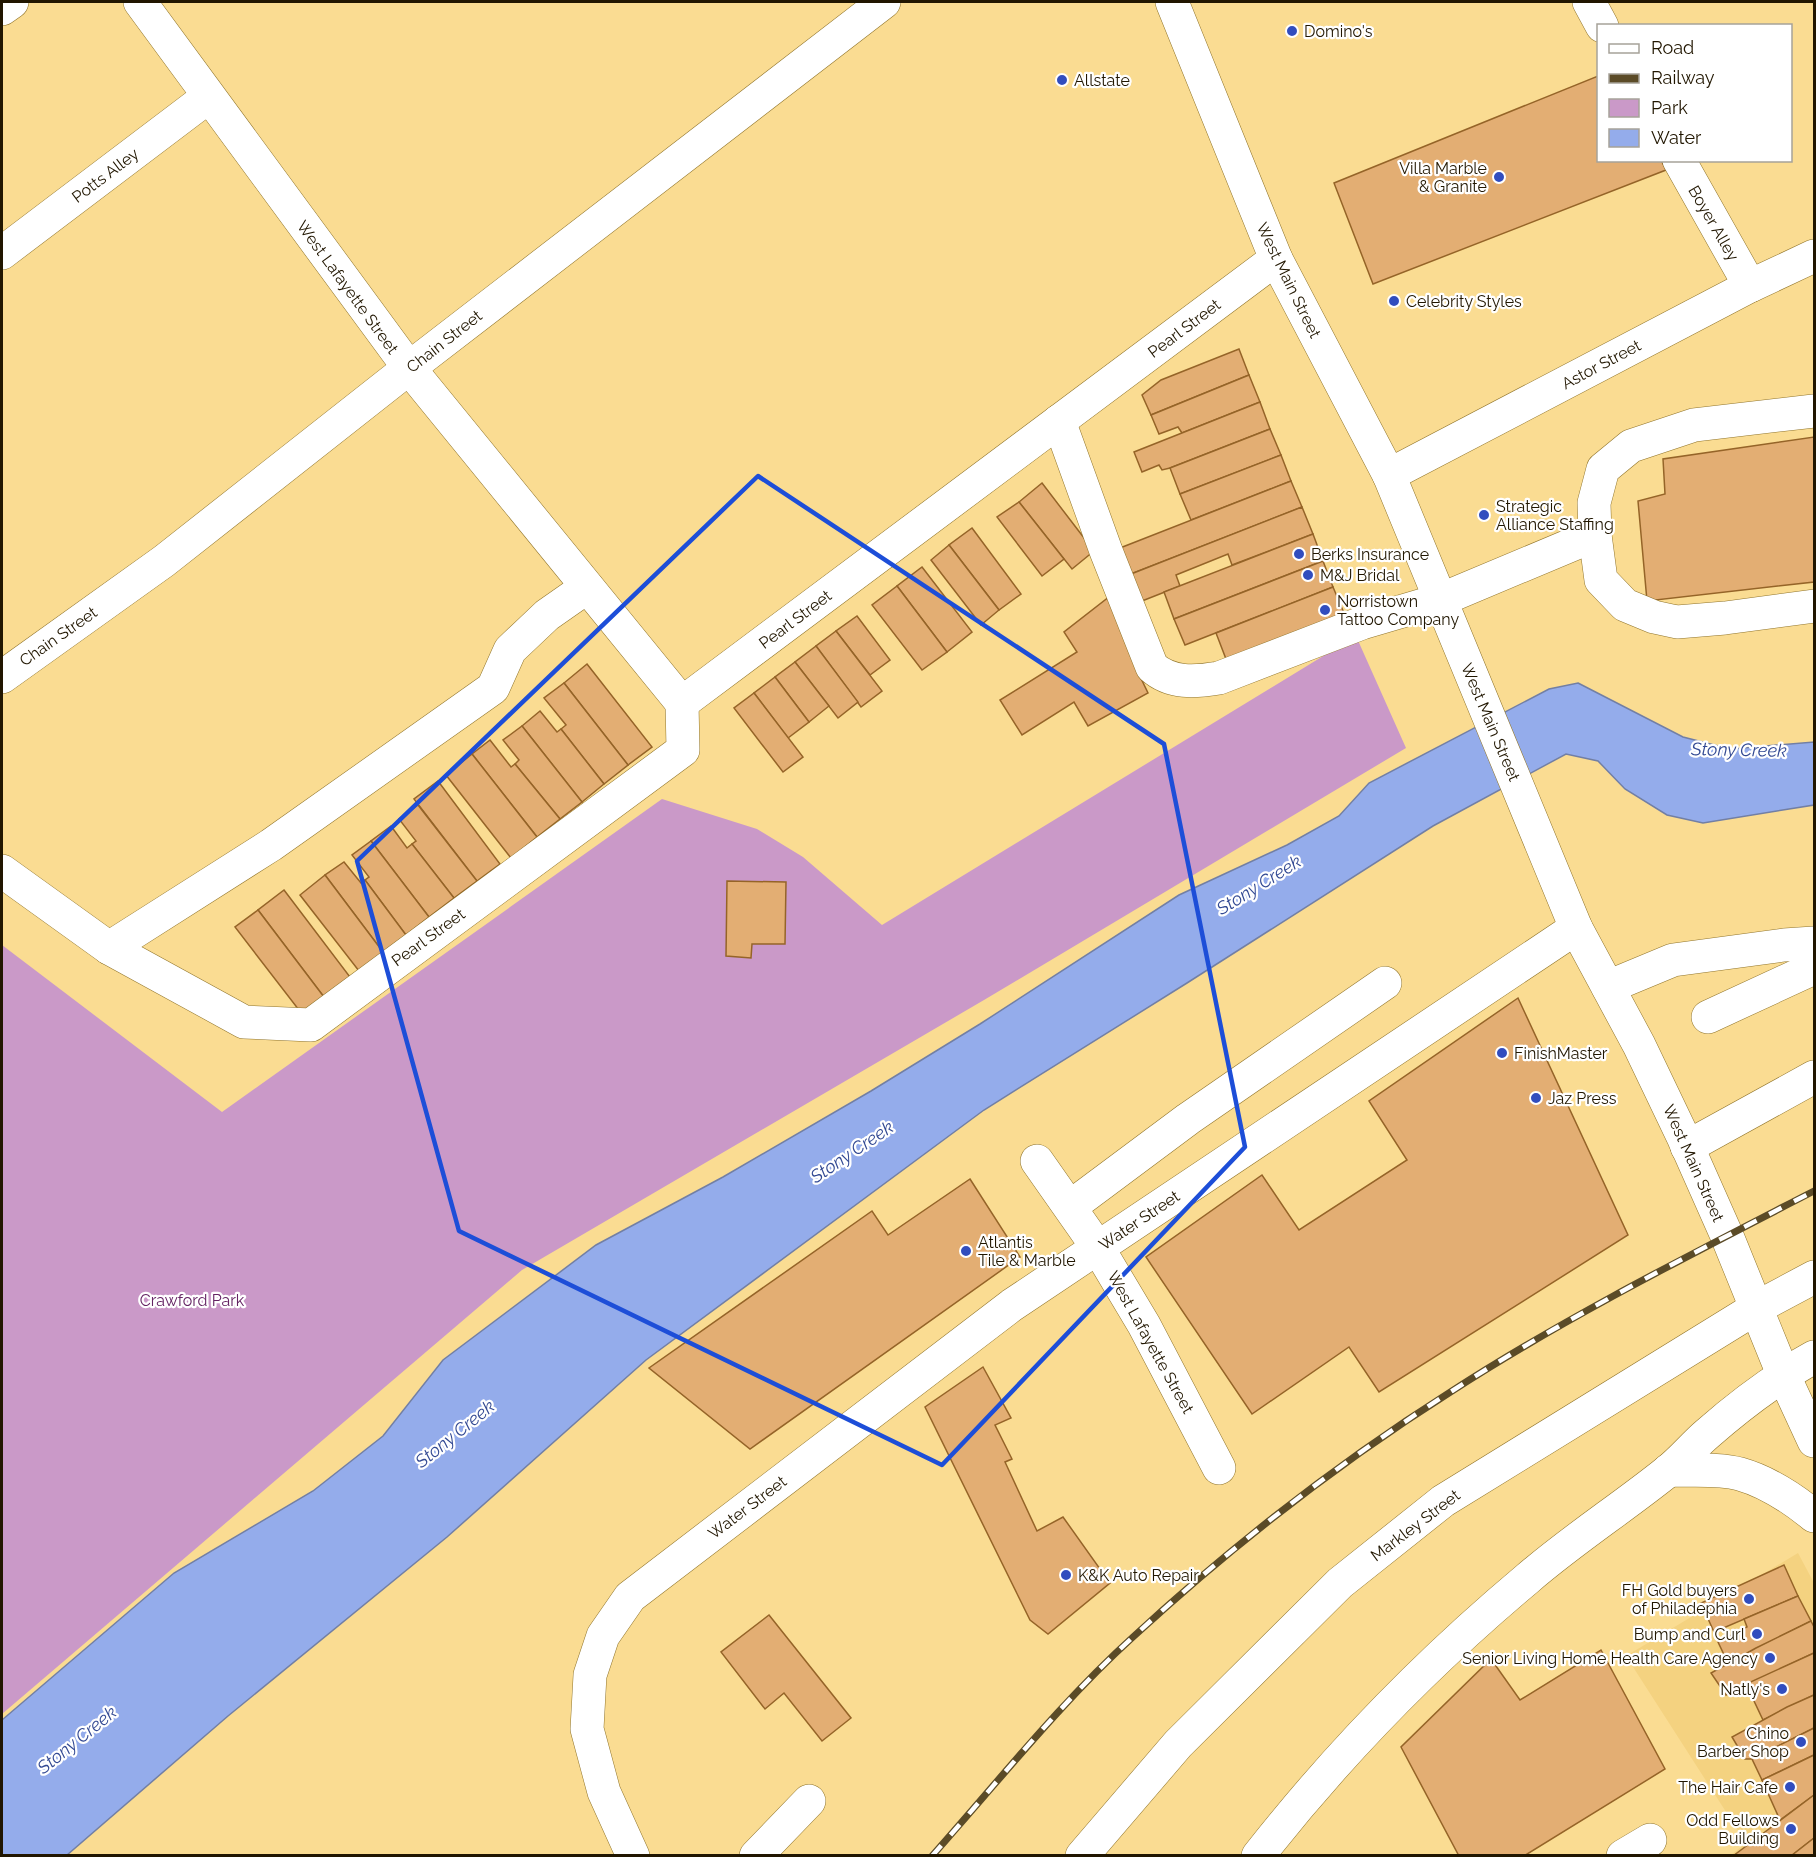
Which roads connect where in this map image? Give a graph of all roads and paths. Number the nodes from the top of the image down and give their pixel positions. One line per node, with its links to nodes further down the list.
1 (12, 2): 6 (main road)
2 (140, 2): 8 (main road, West Lafayette Street)
3 (884, 2): 14 (main road, Chain Street)
4 (1172, 2): 12 (main road, West Main Street)
5 (1589, 2): 7 (main road)
6 (2, 9)
7 (1601, 24)
8 (208, 97): 10 (main road, Potts Alley); 14 (main road, West Lafayette Street)
9 (1680, 162): 13 (main road, Boyer Alley)
10 (2, 254)
11 (1815, 256): 13 (main road, Astor Street)
12 (1276, 259): 16 (main road, Pearl Street); 17 (main road, West Main Street)
13 (1750, 286): 17 (main road, Astor Street)
14 (409, 369): 19 (main road, West Lafayette Street); 22 (main road, Chain Street)
15 (1815, 411): 18 (main road)
16 (1059, 421): 20 (main road); 23 (main road, Pearl Street)
17 (1389, 476): 20 (main road, West Main Street)
18 (1595, 535): 20 (main road); 21 (main road)
19 (587, 587): 23 (main road, West Lafayette Street); 27 (main road)
20 (1440, 600): 25 (main road, West Main Street)
21 (1815, 606)
22 (6, 664)
23 (682, 703): 27 (main road, Pearl Street)
24 (2, 871): 27 (main road)
25 (1576, 928): 30 (main road, West Main Street); 36 (main road, Water Street)
26 (1815, 943): 30 (main road)
27 (109, 948)
28 (1815, 968): 31 (main road)
29 (1385, 983): 35 (main road)
30 (1608, 987): 33 (main road, West Main Street)
31 (1708, 1017)
32 (1815, 1077): 33 (main road)
33 (1687, 1147): 38 (main road, West Main Street)
34 (1037, 1161): 35 (main road, West Lafayette Street)
35 (1070, 1207): 36 (main road, West Lafayette Street)
36 (1098, 1248): 42 (main road, West Lafayette Street); 46 (main road, Water Street)
37 (1815, 1277): 38 (main road, Markley Street)
38 (1756, 1308): 40 (main road, West Main Street); 48 (main road, Markley Street)
39 (1815, 1357): 40 (main road)
40 (1783, 1374): 41 (main road, West Main Street); 43 (main road)
41 (1815, 1441)
42 (1220, 1468)
43 (1669, 1470): 44 (main road); 49 (main road)
44 (1815, 1516)
45 (809, 1801): 47 (main road)
46 (633, 1856)
47 (756, 1856)
48 (1082, 1856)
49 (1258, 1856)

